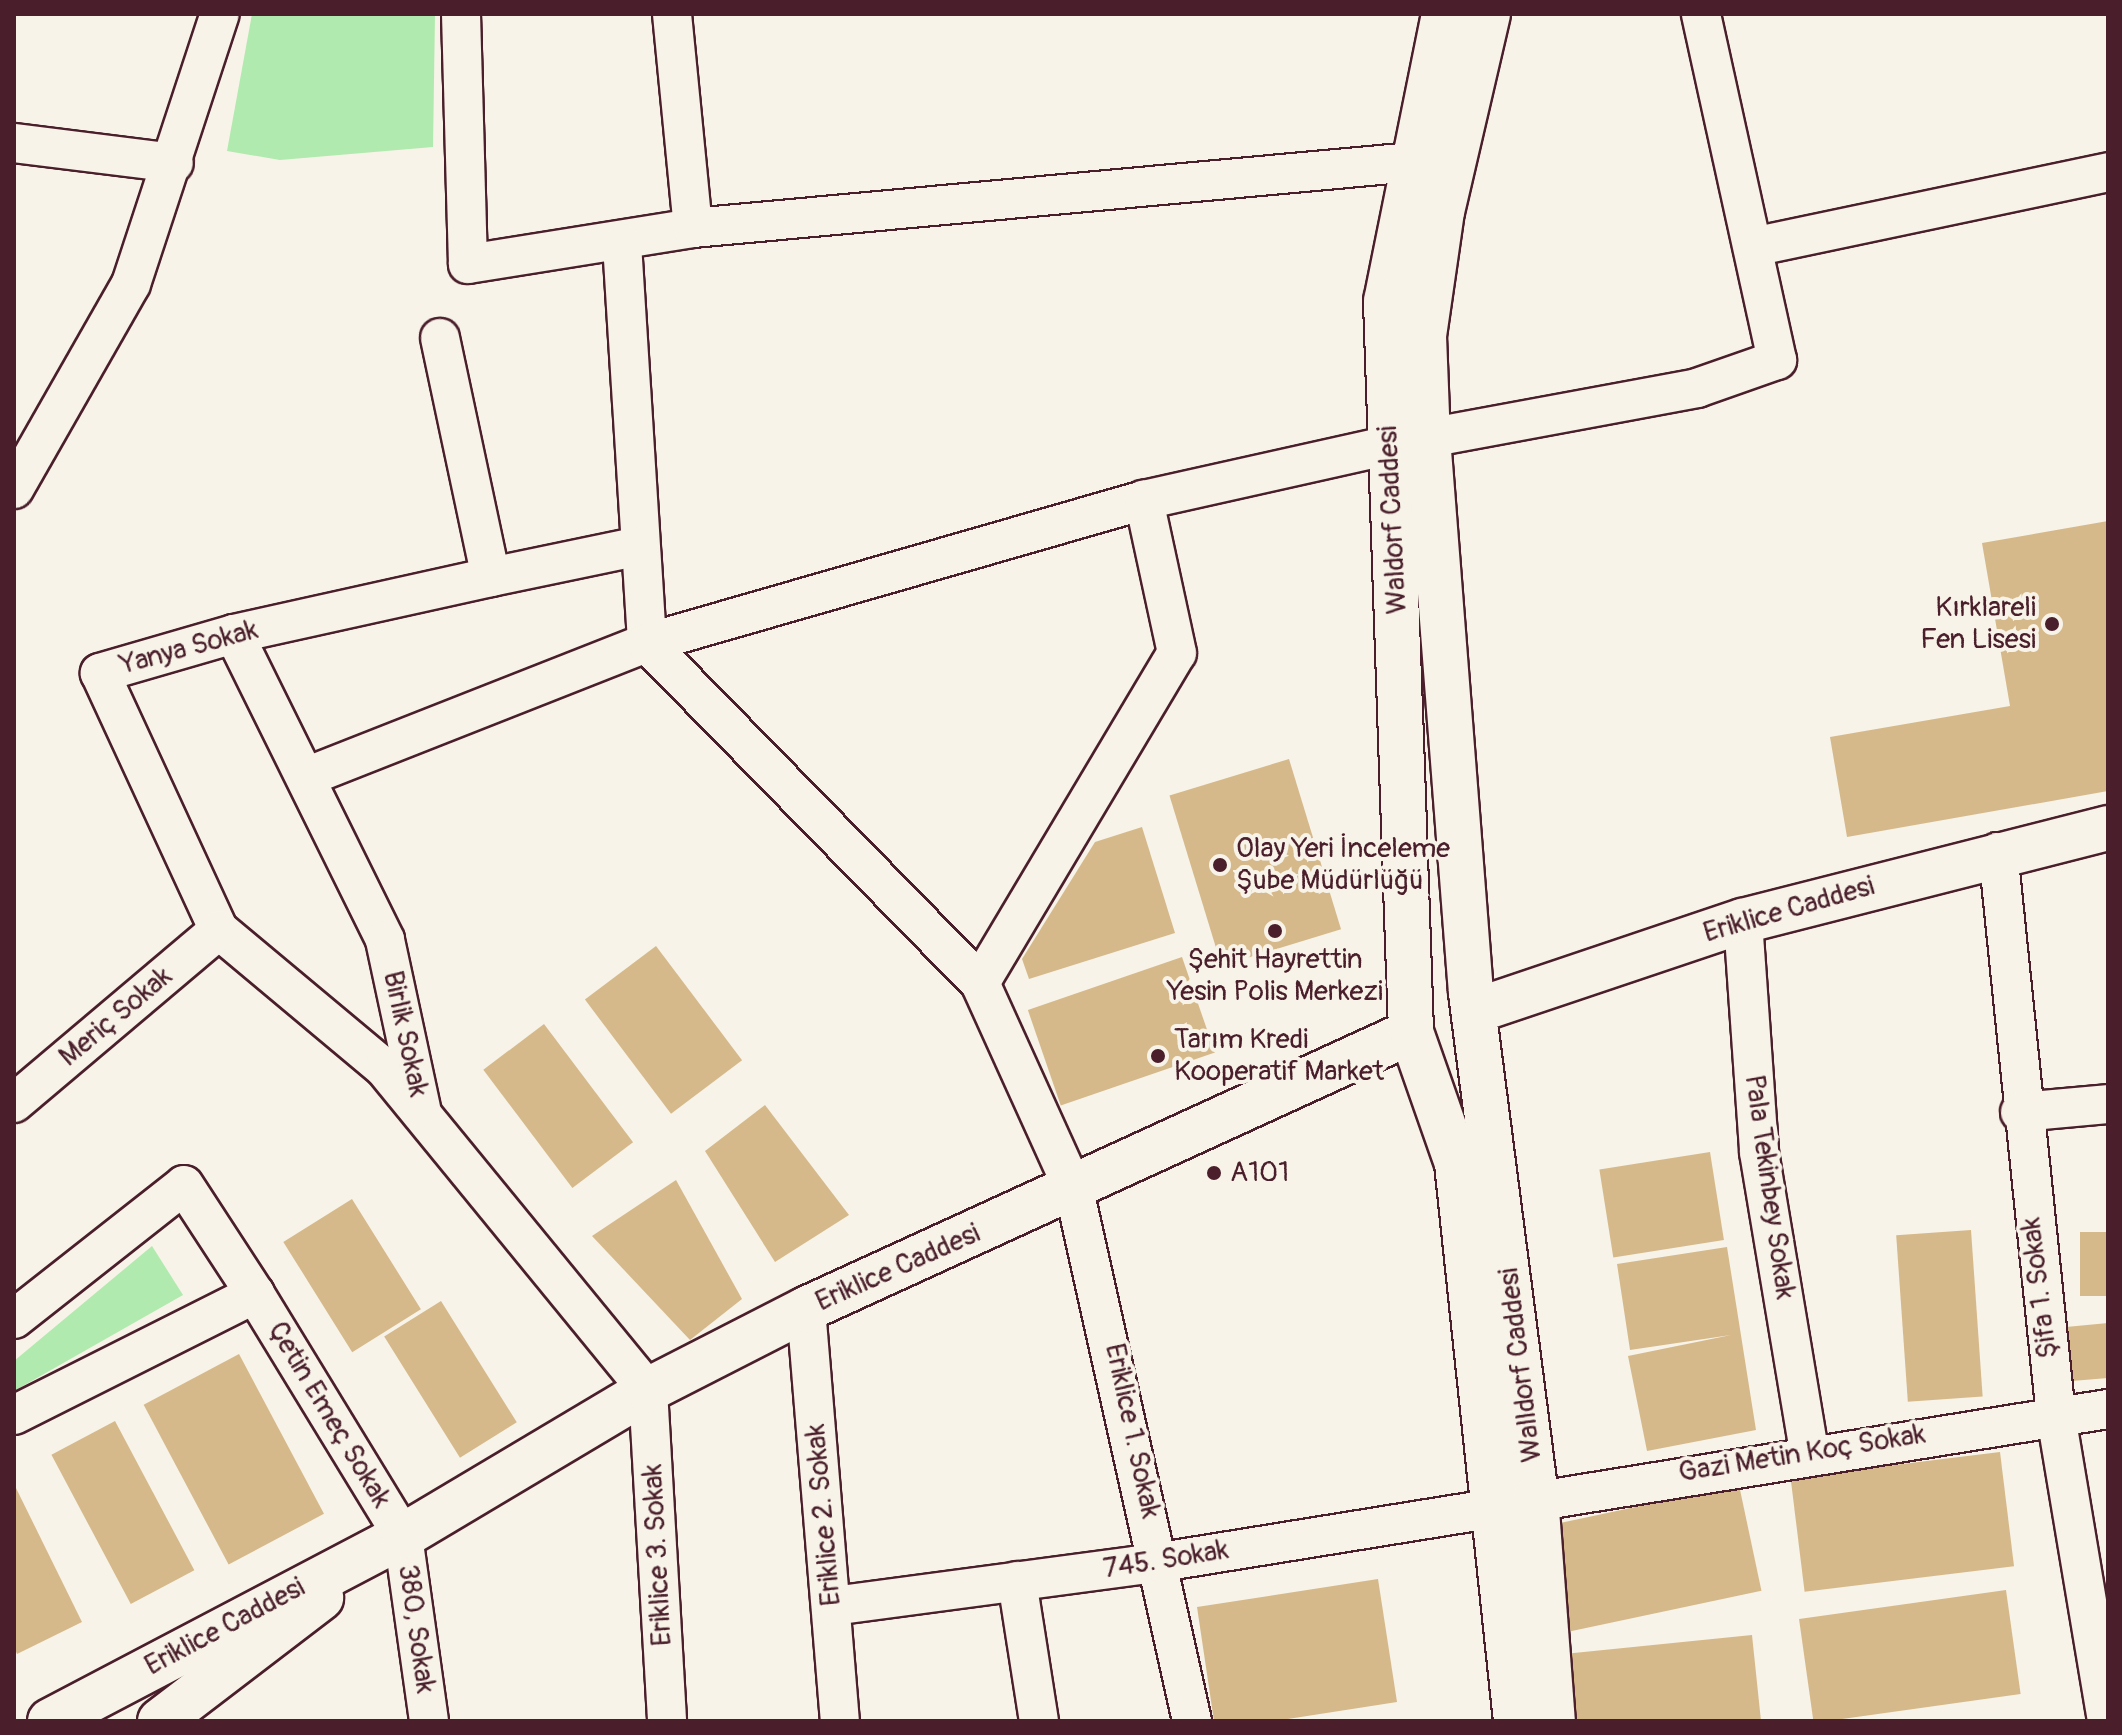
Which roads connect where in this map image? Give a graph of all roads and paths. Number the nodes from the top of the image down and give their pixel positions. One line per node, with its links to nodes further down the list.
1 (220, 14): 9 (street)
2 (461, 14): 12 (street)
3 (672, 14): 11 (street)
4 (1444, 14): 8 (main road, Waldorf Caddesi)
5 (1488, 14): 15 (main road, Waldorf Caddesi)
6 (1701, 14): 13 (street)
7 (14, 143): 9 (street)
8 (1413, 162): 11 (street); 15 (main road, Waldorf Caddesi)
9 (174, 163): 16 (street)
10 (2108, 172): 13 (street)
11 (693, 228): 12 (street)
12 (622, 244): 18 (street)
13 (1753, 247): 15 (street)
14 (440, 338): 19 (street)
15 (1407, 442): 17 (street); 28 (main road, Waldorf Caddesi); 29 (main road, Waldorf Caddesi)
16 (14, 489)
17 (1144, 500): 21 (street); 27 (street)
18 (640, 546): 19 (street, Yanya Sokak); 21 (street)
19 (491, 577): 20 (street, Yanya Sokak)
20 (234, 634): 22 (street, Birlik Sokak); 26 (street, Yanya Sokak)
21 (647, 643): 22 (street); 27 (street, Eriklice 1. Sokak)
22 (306, 777): 33 (street, Birlik Sokak)
23 (2108, 828): 24 (main road, Eriklice Caddesi)
24 (1998, 852): 25 (main road, Eriklice Caddesi); 32 (street, Şifa 1. Sokak)
25 (1743, 921): 28 (main road, Eriklice Caddesi); 42 (street, Pala Tekinbey Sokak)
26 (219, 930): 30 (street, Meriç Sokak); 33 (street, Yanya Sokak)
27 (980, 983): 34 (street, Eriklice 1. Sokak)
28 (1473, 1002): 29 (main road); 29 (main road); 43 (main road, Walldorf Caddesi)
29 (1412, 1016): 34 (main road, Eriklice Caddesi); 43 (main road, Walldorf Caddesi)
30 (14, 1103)
31 (2108, 1104): 32 (street)
32 (2020, 1112): 41 (street, Şifa 1. Sokak)
33 (423, 1115): 38 (street, Birlik Sokak)
34 (1074, 1190): 36 (main road, Eriklice Caddesi); 45 (street, Eriklice 1. Sokak)
35 (255, 1294): 37 (street, Çetin Emeç Sokak); 40 (street, Çetin Emeç Sokak); 44 (street, Çetin Emeç Sokak)
36 (806, 1309): 38 (main road, Eriklice Caddesi); 47 (street, Eriklice 2. Sokak)
37 (14, 1319)
38 (648, 1390): 44 (main road, Eriklice Caddesi); 51 (street, Eriklice 3. Sokak)
39 (2108, 1409): 41 (street, Gazi Metin Koç Sokak)
40 (14, 1415)
41 (2056, 1416): 42 (street, Gazi Metin Koç Sokak); 57 (street, Şifa 1. Sokak)
42 (1809, 1452): 43 (street, Gazi Metin Koç Sokak)
43 (1517, 1500): 45 (street, 745. Sokak); 55 (main road, Walldorf Caddesi); 56 (main road, Walldorf Caddesi)
44 (403, 1536): 48 (main road, Eriklice Caddesi); 49 (main road, Eriklice Caddesi); 50 (street, 380, Sokak)
45 (1161, 1562): 46 (street, 745. Sokak); 54 (street, Eriklice 1. Sokak)
46 (1017, 1581): 47 (street, 745. Sokak); 53 (street)
47 (833, 1606): 52 (street, Eriklice 2. Sokak)
48 (50, 1721)
49 (160, 1721)
50 (429, 1721)
51 (667, 1721)
52 (840, 1721)
53 (1039, 1721)
54 (1192, 1721)
55 (1516, 1721)
56 (1553, 1721)
57 (2107, 1721)

